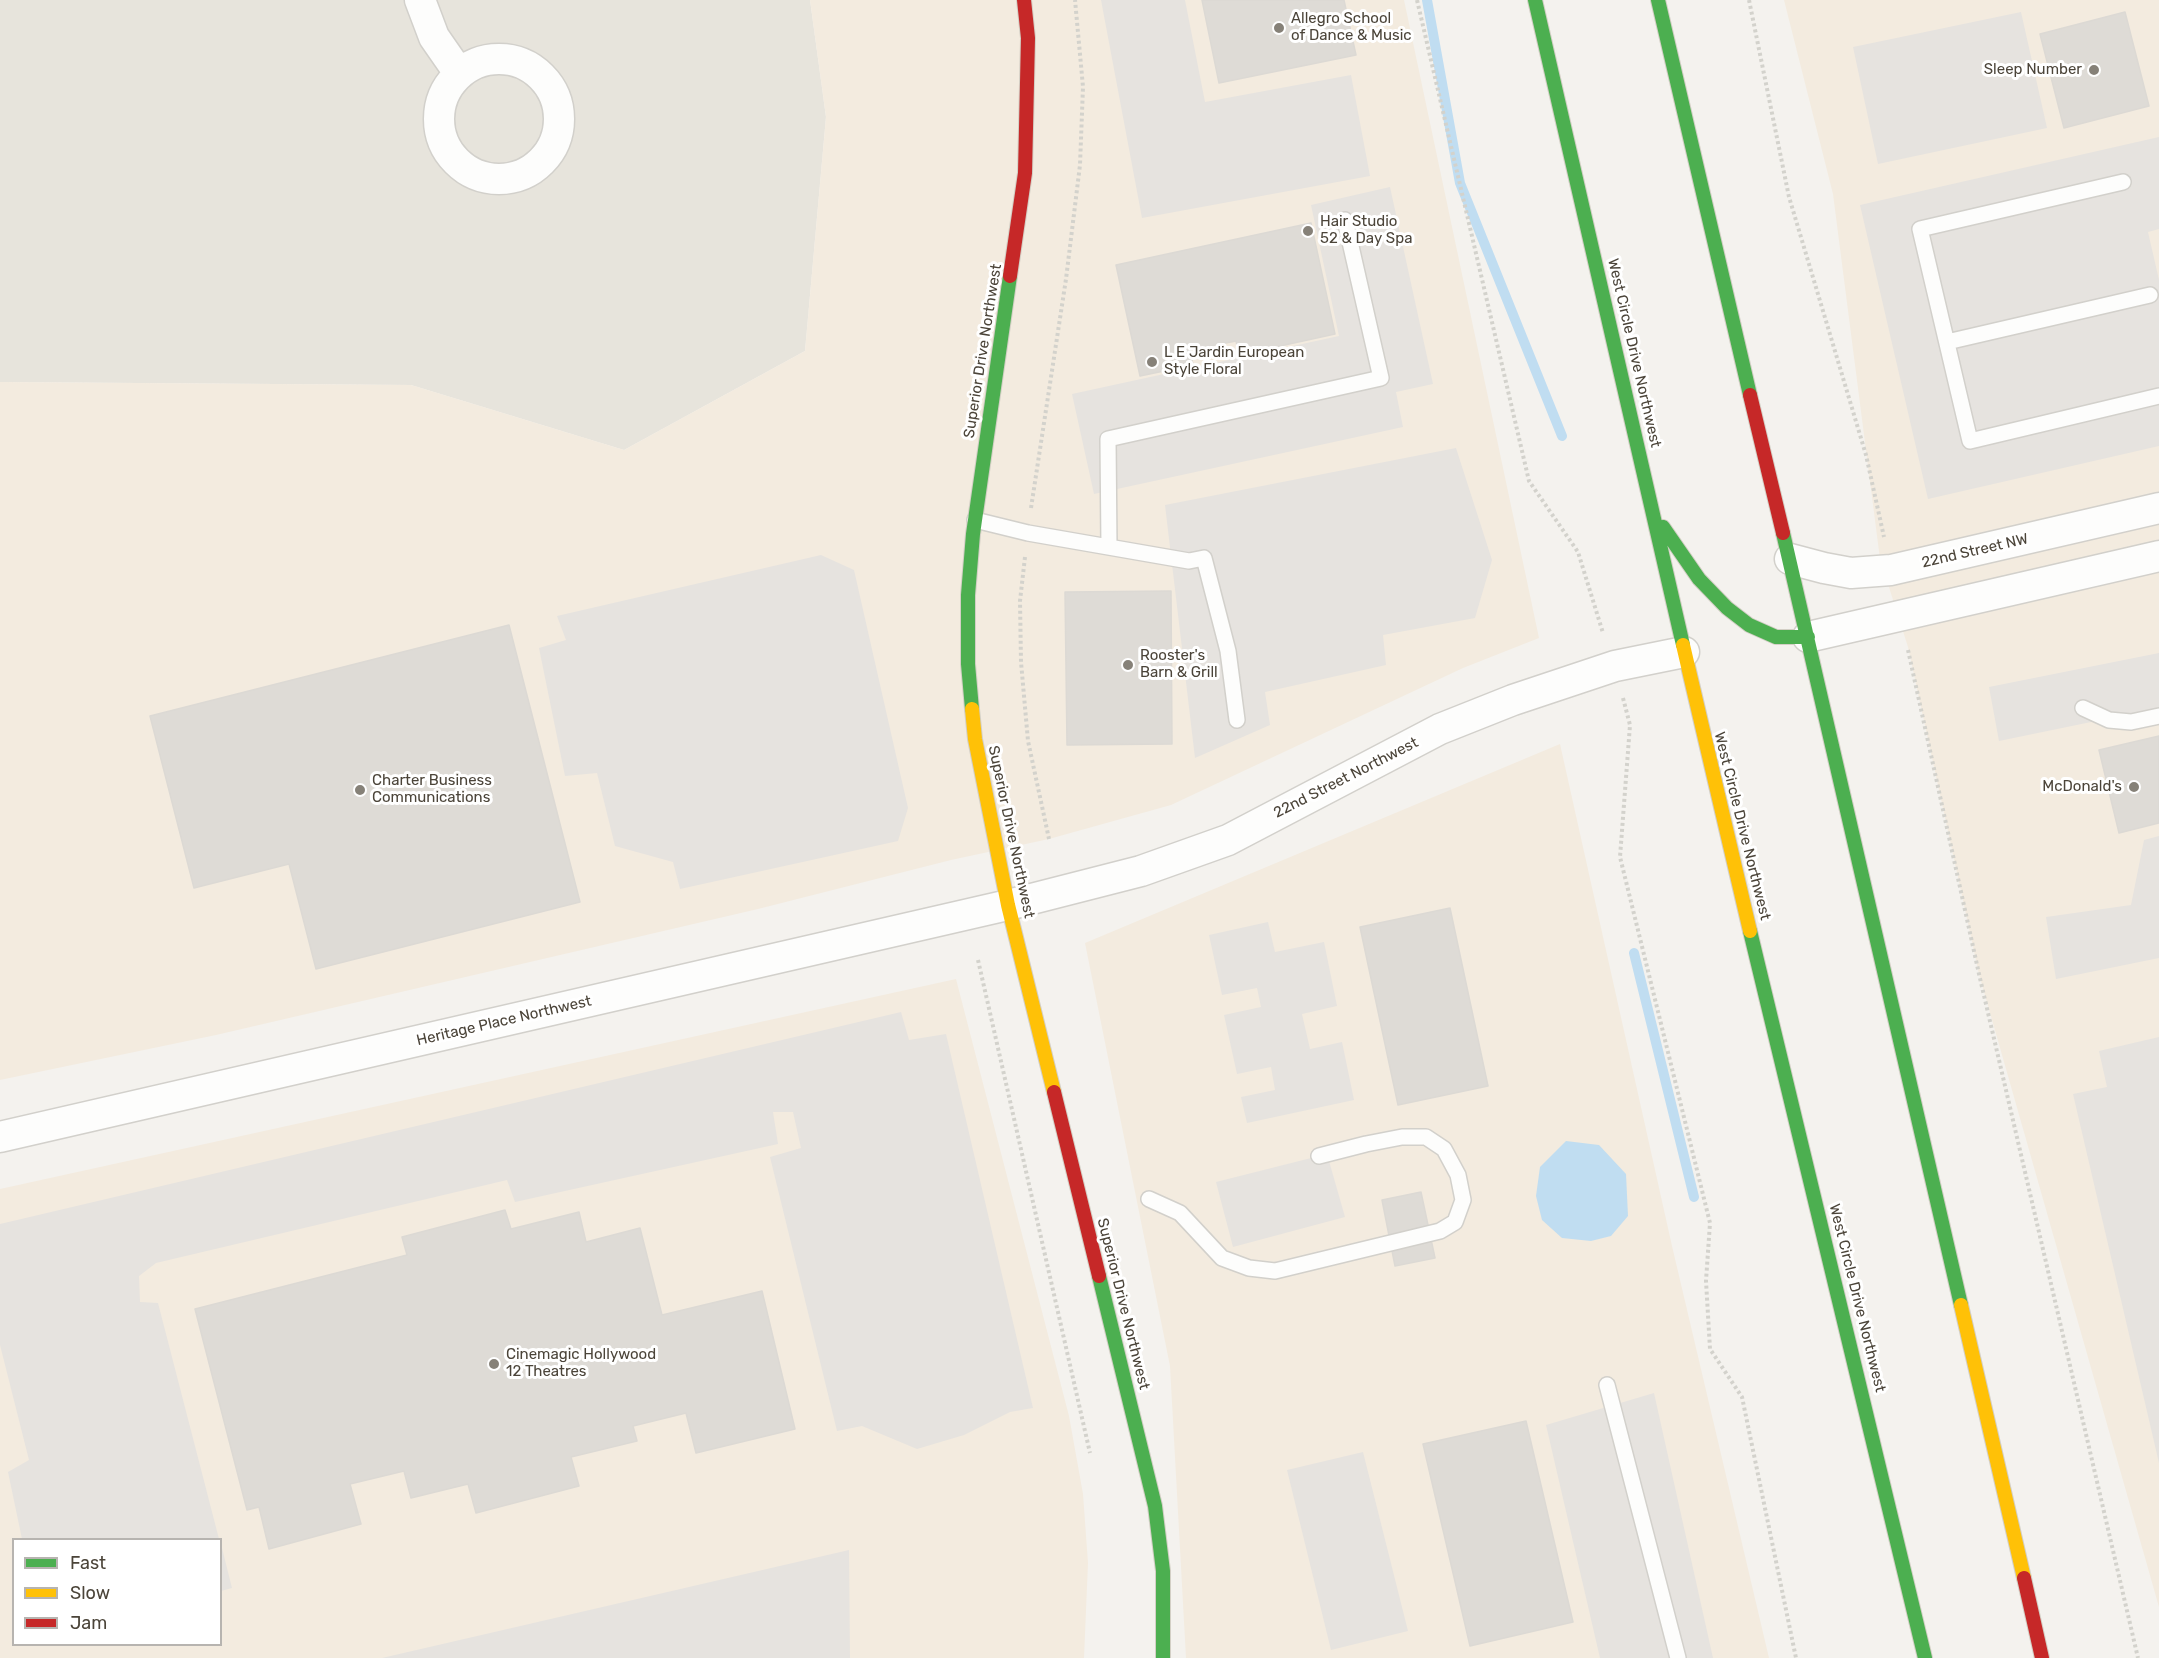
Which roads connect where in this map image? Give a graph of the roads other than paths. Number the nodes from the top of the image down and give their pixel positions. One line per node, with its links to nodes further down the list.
1 (420, 0): 5 (street)
2 (1024, 0): 13 (main road, Superior Drive Northwest)
3 (1535, 0): 12 (main road, West Circle Drive Northwest)
4 (1658, 0): 16 (main road)
5 (459, 73): 5 (street)
6 (2123, 182): 9 (lane)
7 (1345, 220): 14 (lane)
8 (2150, 295): 9 (lane)
9 (1947, 342): 10 (lane)
10 (2159, 396)
11 (2159, 508): 16 (street, 22nd Street NW)
12 (1654, 513): 17 (main road); 18 (main road, West Circle Drive Northwest)
13 (975, 520): 14 (lane); 22 (main road, Superior Drive Northwest)
14 (1109, 547): 21 (lane)
15 (2159, 555): 17 (street)
16 (1790, 559): 17 (main road)
17 (1808, 638): 30 (main road)
18 (1684, 652): 22 (street, 22nd Street Northwest); 29 (main road, West Circle Drive Northwest)
19 (2083, 708): 20 (lane)
20 (2159, 716)
21 (1237, 720)
22 (1008, 905): 23 (street, Heritage Place Northwest); 27 (main road, Superior Drive Northwest)
23 (0, 1137)
24 (1319, 1156): 25 (lane)
25 (1149, 1198)
26 (1607, 1385): 28 (lane)
27 (1163, 1658)
28 (1678, 1658)
29 (1925, 1658)
30 (2042, 1658)

